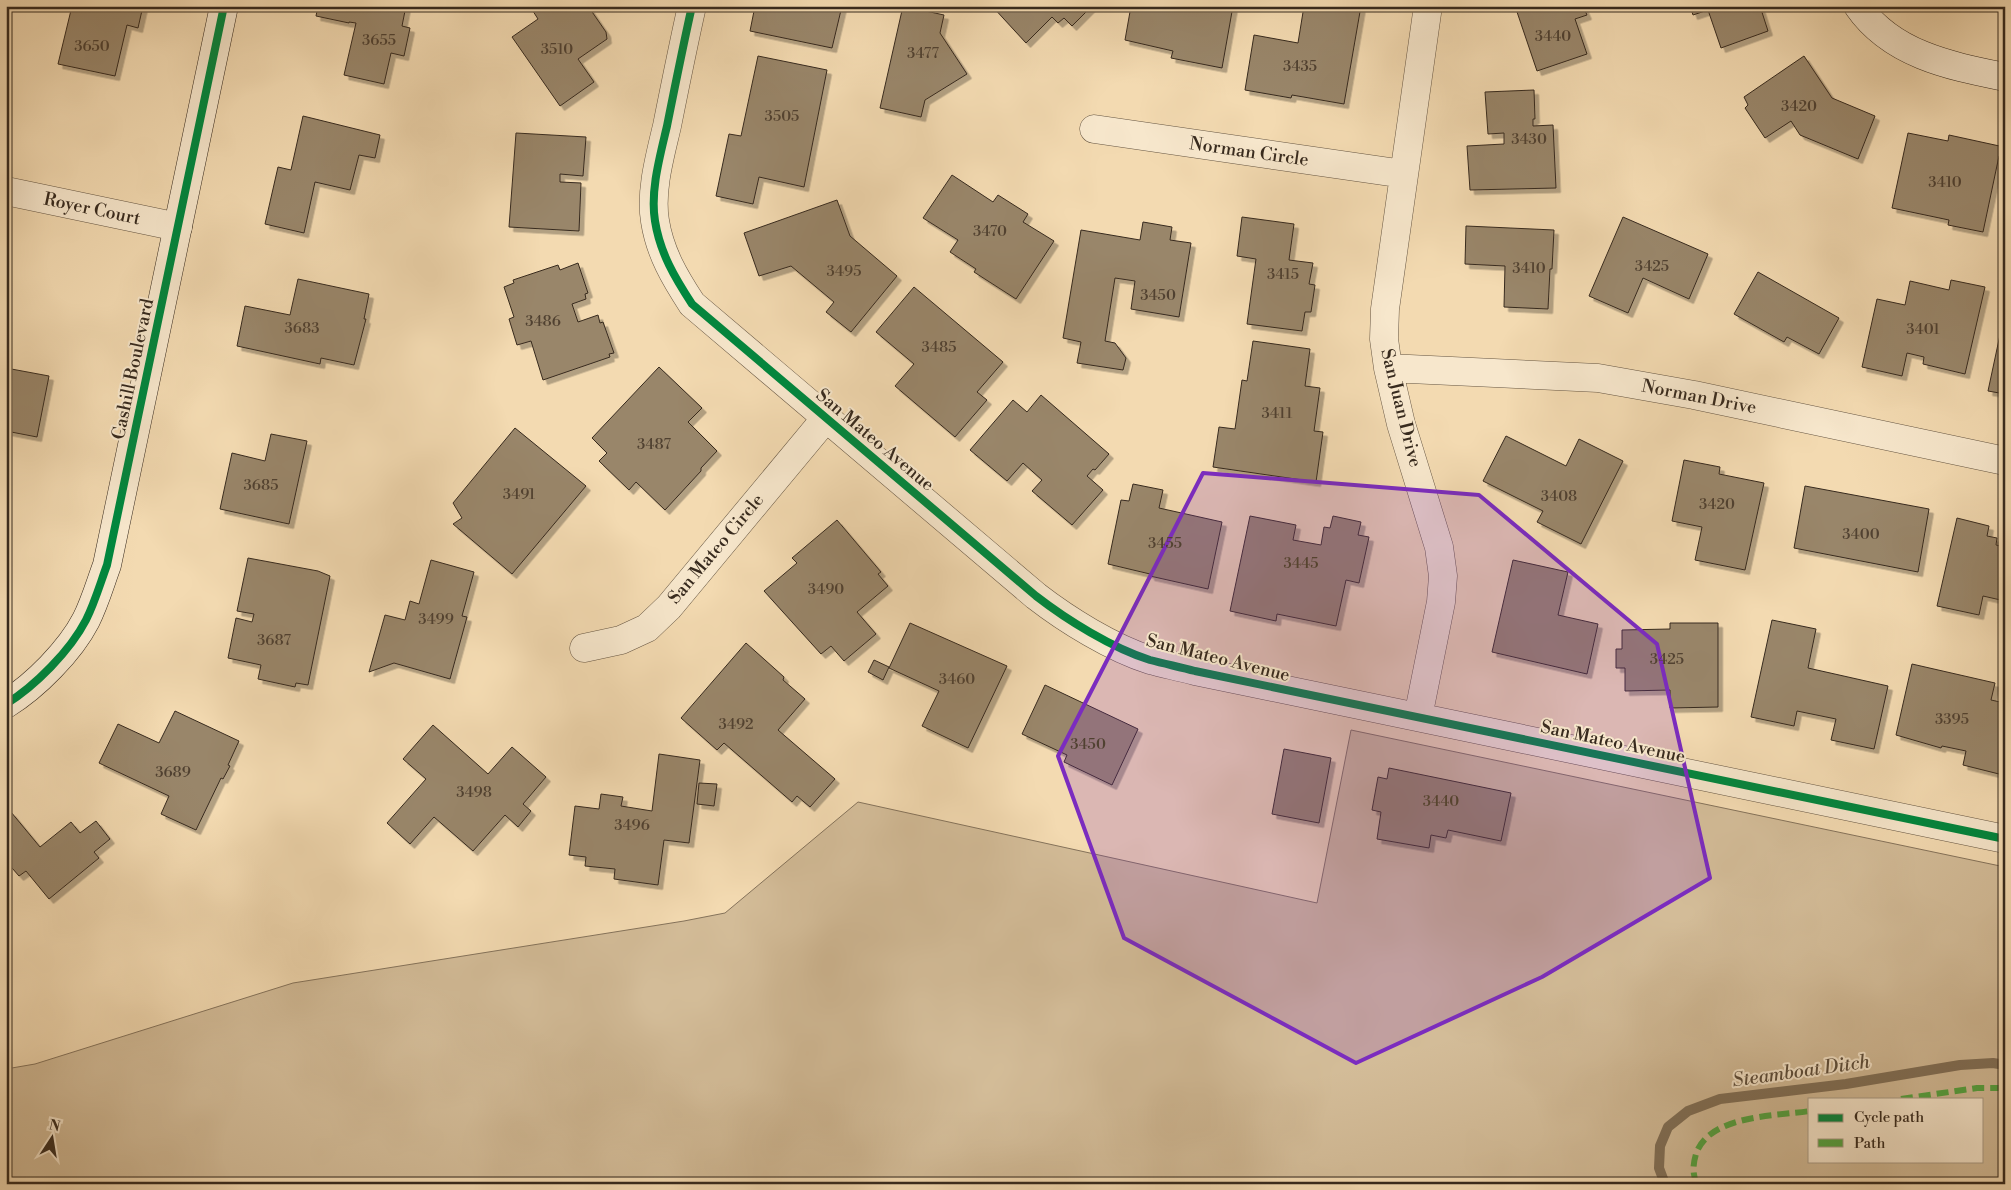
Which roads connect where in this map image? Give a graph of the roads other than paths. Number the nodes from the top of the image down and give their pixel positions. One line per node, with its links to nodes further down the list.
1 (224, 6): 9 (street, Cashill Boulevard)
2 (692, 6): 11 (street, San Mateo Avenue)
3 (1428, 6): 7 (street, San Juan Drive)
4 (1858, 6): 5 (street)
5 (2005, 77)
6 (1094, 129): 7 (street, Norman Circle)
7 (1404, 174): 10 (street, San Juan Drive)
8 (6, 191): 9 (street, Royer Court)
9 (178, 227): 14 (street, Cashill Boulevard)
10 (1388, 368): 12 (street, Norman Drive); 15 (street, San Juan Drive)
11 (826, 418): 13 (street, San Mateo Circle); 15 (street, San Mateo Avenue)
12 (2005, 460)
13 (584, 648)
14 (6, 704)
15 (1418, 717): 16 (street, San Mateo Avenue)
16 (2005, 839)

